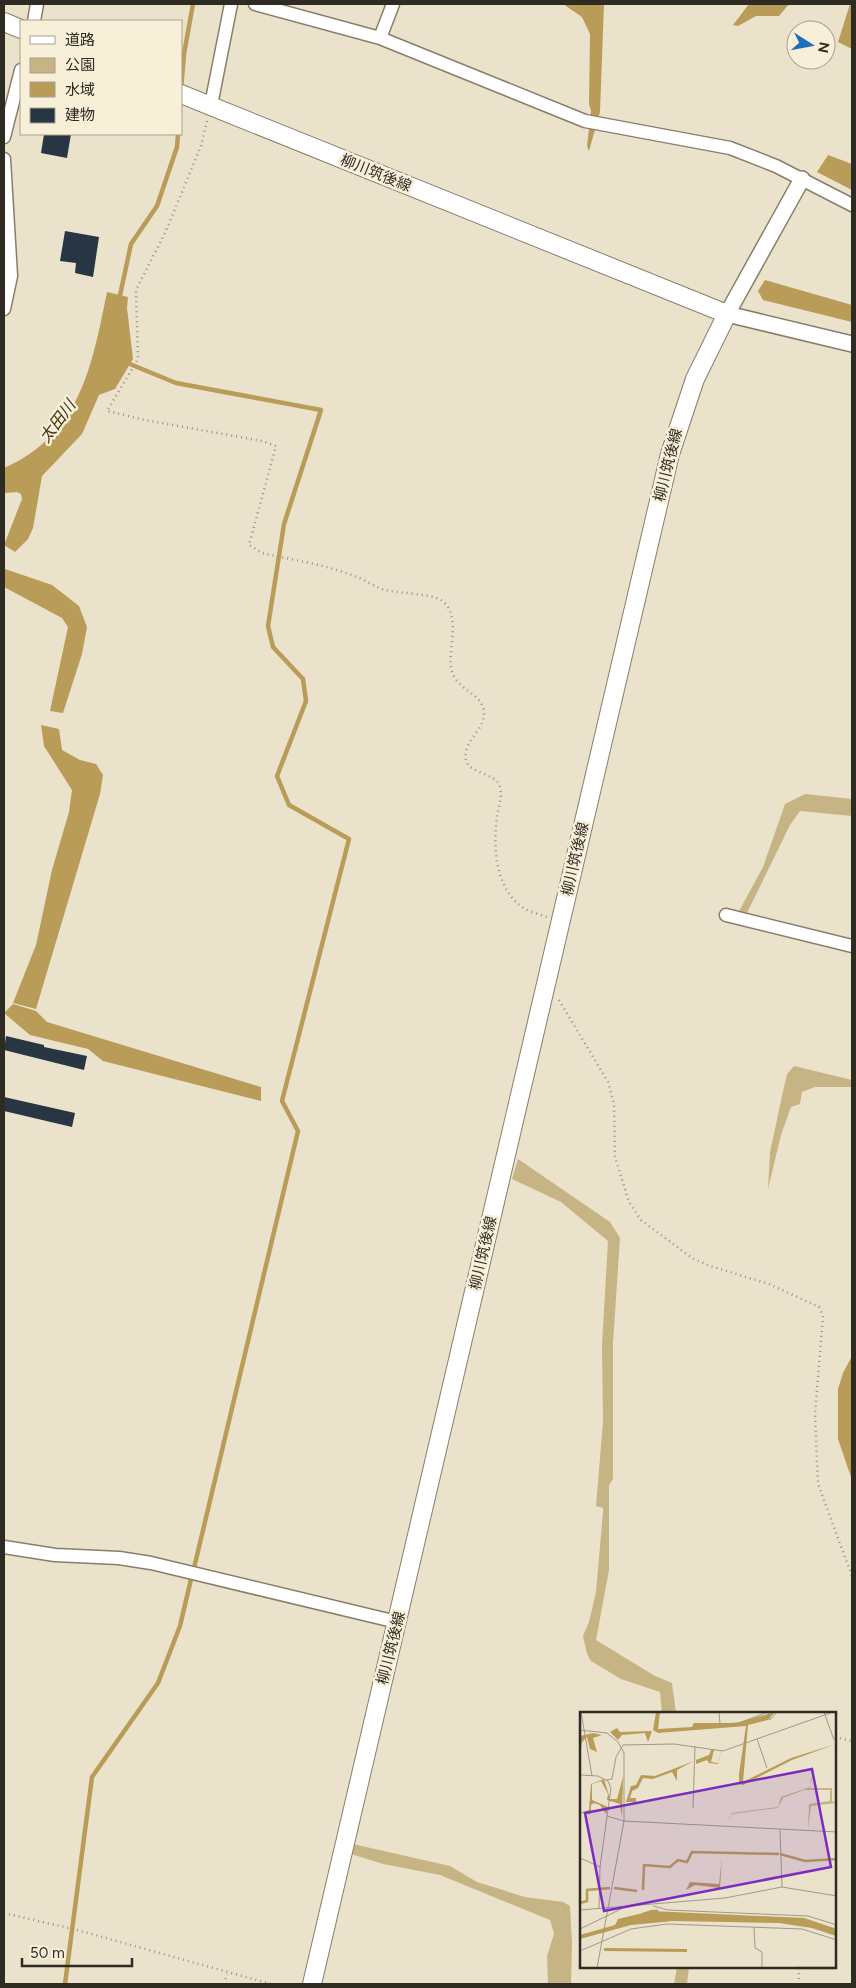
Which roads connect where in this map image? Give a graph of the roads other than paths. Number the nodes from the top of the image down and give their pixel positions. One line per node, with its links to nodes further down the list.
1 (37, 4): 5 (street)
2 (231, 4): 11 (street)
3 (256, 4): 8 (street)
4 (393, 4): 8 (street)
5 (34, 20)
6 (4, 22): 7 (main road)
7 (20, 29)
8 (380, 38): 15 (street)
9 (20, 74): 12 (street)
10 (187, 96): 11 (main road, 柳川筑後線)
11 (211, 106): 18 (main road, 柳川筑後線)
12 (4, 136)
13 (4, 159): 14 (street)
14 (4, 179): 17 (street)
15 (802, 179): 16 (street); 18 (street)
16 (852, 205)
17 (4, 309)
18 (727, 314): 19 (street); 23 (main road, 柳川筑後線)
19 (852, 344)
20 (726, 915): 21 (street)
21 (852, 946)
22 (4, 1547): 23 (street)
23 (397, 1622): 24 (main road, 柳川筑後線)
24 (312, 1984)

